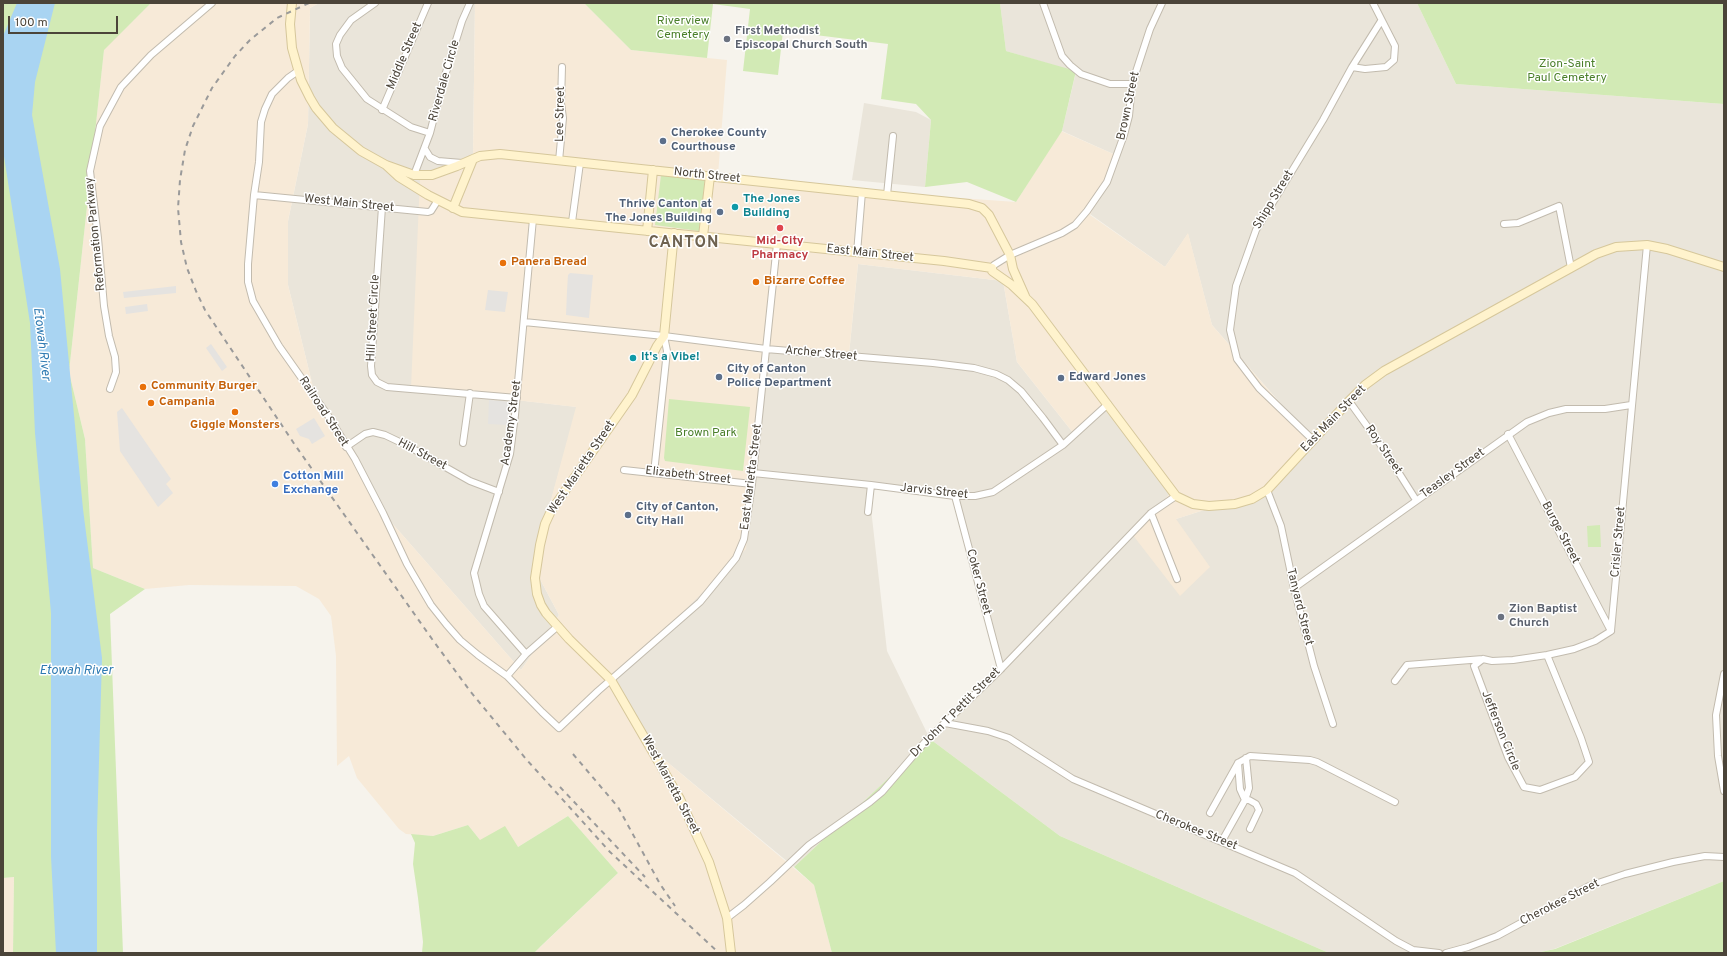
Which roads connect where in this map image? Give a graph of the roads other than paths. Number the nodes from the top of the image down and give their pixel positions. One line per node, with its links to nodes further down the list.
1 (212, 3): 49 (street, Reformation Parkway)
2 (292, 3): 12 (main road)
3 (375, 3): 14 (street, Riverdale Circle)
4 (428, 3): 14 (street, Middle Street)
5 (470, 3): 15 (street, Riverdale Circle)
6 (1043, 3): 13 (street)
7 (1162, 3): 13 (street, Brown Street)
8 (1373, 3): 9 (street)
9 (1381, 21): 11 (street, Shipp Street); 11 (street)
10 (562, 67): 19 (street, Lee Street)
11 (1352, 67): 56 (street, Shipp Street)
12 (298, 71): 22 (main road); 27 (street, Railroad Street)
13 (1132, 84): 41 (street, Brown Street)
14 (382, 110): 15 (street, Riverdale Circle)
15 (430, 133): 17 (street)
16 (893, 136): 28 (street)
17 (424, 149): 20 (street); 24 (street)
18 (473, 159): 19 (main road, North Street); 20 (main road, North Street); 31 (main road)
19 (559, 161): 21 (main road, North Street)
20 (466, 163): 24 (main road, North Street)
21 (580, 163): 23 (main road, North Street); 33 (street)
22 (386, 165): 24 (main road); 29 (main road)
23 (653, 170): 25 (main road, North Street); 35 (main road)
24 (414, 175)
25 (710, 176): 26 (main road, North Street); 37 (main road)
26 (862, 192): 28 (main road, North Street); 40 (street)
27 (254, 195): 30 (street, West Main Street); 59 (street, Railroad Street)
28 (886, 195): 41 (main road, North Street)
29 (438, 200): 30 (street, West Main Street); 31 (main road)
30 (382, 208): 50 (street, Hill Street Circle)
31 (453, 208): 32 (main road)
32 (533, 219): 33 (main road, East Main Street); 46 (street, Academy Street)
33 (572, 222): 35 (main road, East Main Street)
34 (1504, 224): 44 (street)
35 (647, 231): 36 (main road, East Main Street)
36 (674, 233): 37 (main road, East Main Street); 47 (main road)
37 (703, 236): 38 (main road, East Main Street)
38 (777, 244): 40 (main road, East Main Street); 48 (street, East Marietta Street)
39 (1647, 245): 42 (main road, East Main Street); 44 (main road, East Main Street); 54 (street, Crisler Street)
40 (857, 253): 43 (main road, East Main Street)
41 (1010, 255): 43 (street); 45 (main road, East Main Street)
42 (1724, 267)
43 (992, 268): 45 (main road, East Main Street)
44 (1571, 268): 52 (main road, East Main Street)
45 (1025, 296): 53 (main road, East Main Street)
46 (524, 322): 47 (street, Archer Street); 51 (street, Academy Street)
47 (664, 336): 48 (street, Archer Street); 61 (street); 74 (main road, West Marietta Street)
48 (766, 349): 58 (street, Archer Street); 62 (street, East Marietta Street)
49 (110, 389)
50 (470, 393): 51 (street, Hill Street Circle); 57 (street)
51 (517, 398): 66 (street, Academy Street)
52 (1349, 401): 56 (main road, East Main Street); 69 (street, Roy Street)
53 (1108, 404): 58 (street, Jarvis Street); 68 (main road, East Main Street)
54 (1631, 405): 55 (street, Teasley Street); 75 (street, Crisler Street)
55 (1508, 434): 69 (street, Teasley Street); 75 (street, Burge Street)
56 (1313, 440): 65 (main road, East Main Street)
57 (463, 443)
58 (1063, 445): 67 (street, Jarvis Street)
59 (346, 446): 66 (street, Hill Street); 81 (street, Railroad Street)
60 (624, 470): 61 (street, Elizabeth Street)
61 (654, 473): 63 (street, Elizabeth Street)
62 (754, 473): 63 (street, East Marietta Street); 64 (street, Jarvis Street)
63 (752, 484): 82 (street, East Marietta Street)
64 (871, 485): 67 (street, Jarvis Street); 70 (street)
65 (1267, 490): 68 (main road, East Main Street); 73 (street, Tanyard Street)
66 (499, 492): 76 (street, Academy Street)
67 (955, 496): 79 (street, Coker Street)
68 (1176, 496): 71 (street, Dr John T Pettit Street)
69 (1416, 500): 73 (street, Teasley Street)
70 (868, 512)
71 (1151, 513): 72 (street); 79 (street, Dr John T Pettit Street)
72 (1177, 579)
73 (1294, 588): 85 (street, Tanyard Street)
74 (558, 626): 76 (street); 82 (main road, West Marietta Street)
75 (1611, 631): 77 (street)
76 (526, 654): 81 (street)
77 (1547, 655): 78 (street); 78 (street, Jefferson Circle)
78 (1483, 659): 83 (street)
79 (1000, 669): 84 (street, Dr John T Pettit Street)
80 (1724, 674): 88 (street)
81 (507, 676): 82 (street, Railroad Street)
82 (611, 680): 95 (main road, West Marietta Street)
83 (1395, 680)
84 (945, 723): 93 (street, Cherokee Street); 95 (street, Dr John T Pettit Street)
85 (1333, 724)
86 (1246, 758): 87 (street); 89 (street); 90 (street)
87 (1238, 763): 89 (street); 91 (street)
88 (1724, 791)
89 (1245, 800): 92 (street); 93 (street)
90 (1395, 802)
91 (1210, 813)
92 (1250, 829)
93 (1222, 841): 97 (street, Cherokee Street)
94 (1724, 857): 98 (street, Cherokee Street)
95 (727, 918): 96 (main road, West Marietta Street)
96 (731, 953)
97 (1439, 953)
98 (1446, 953)

